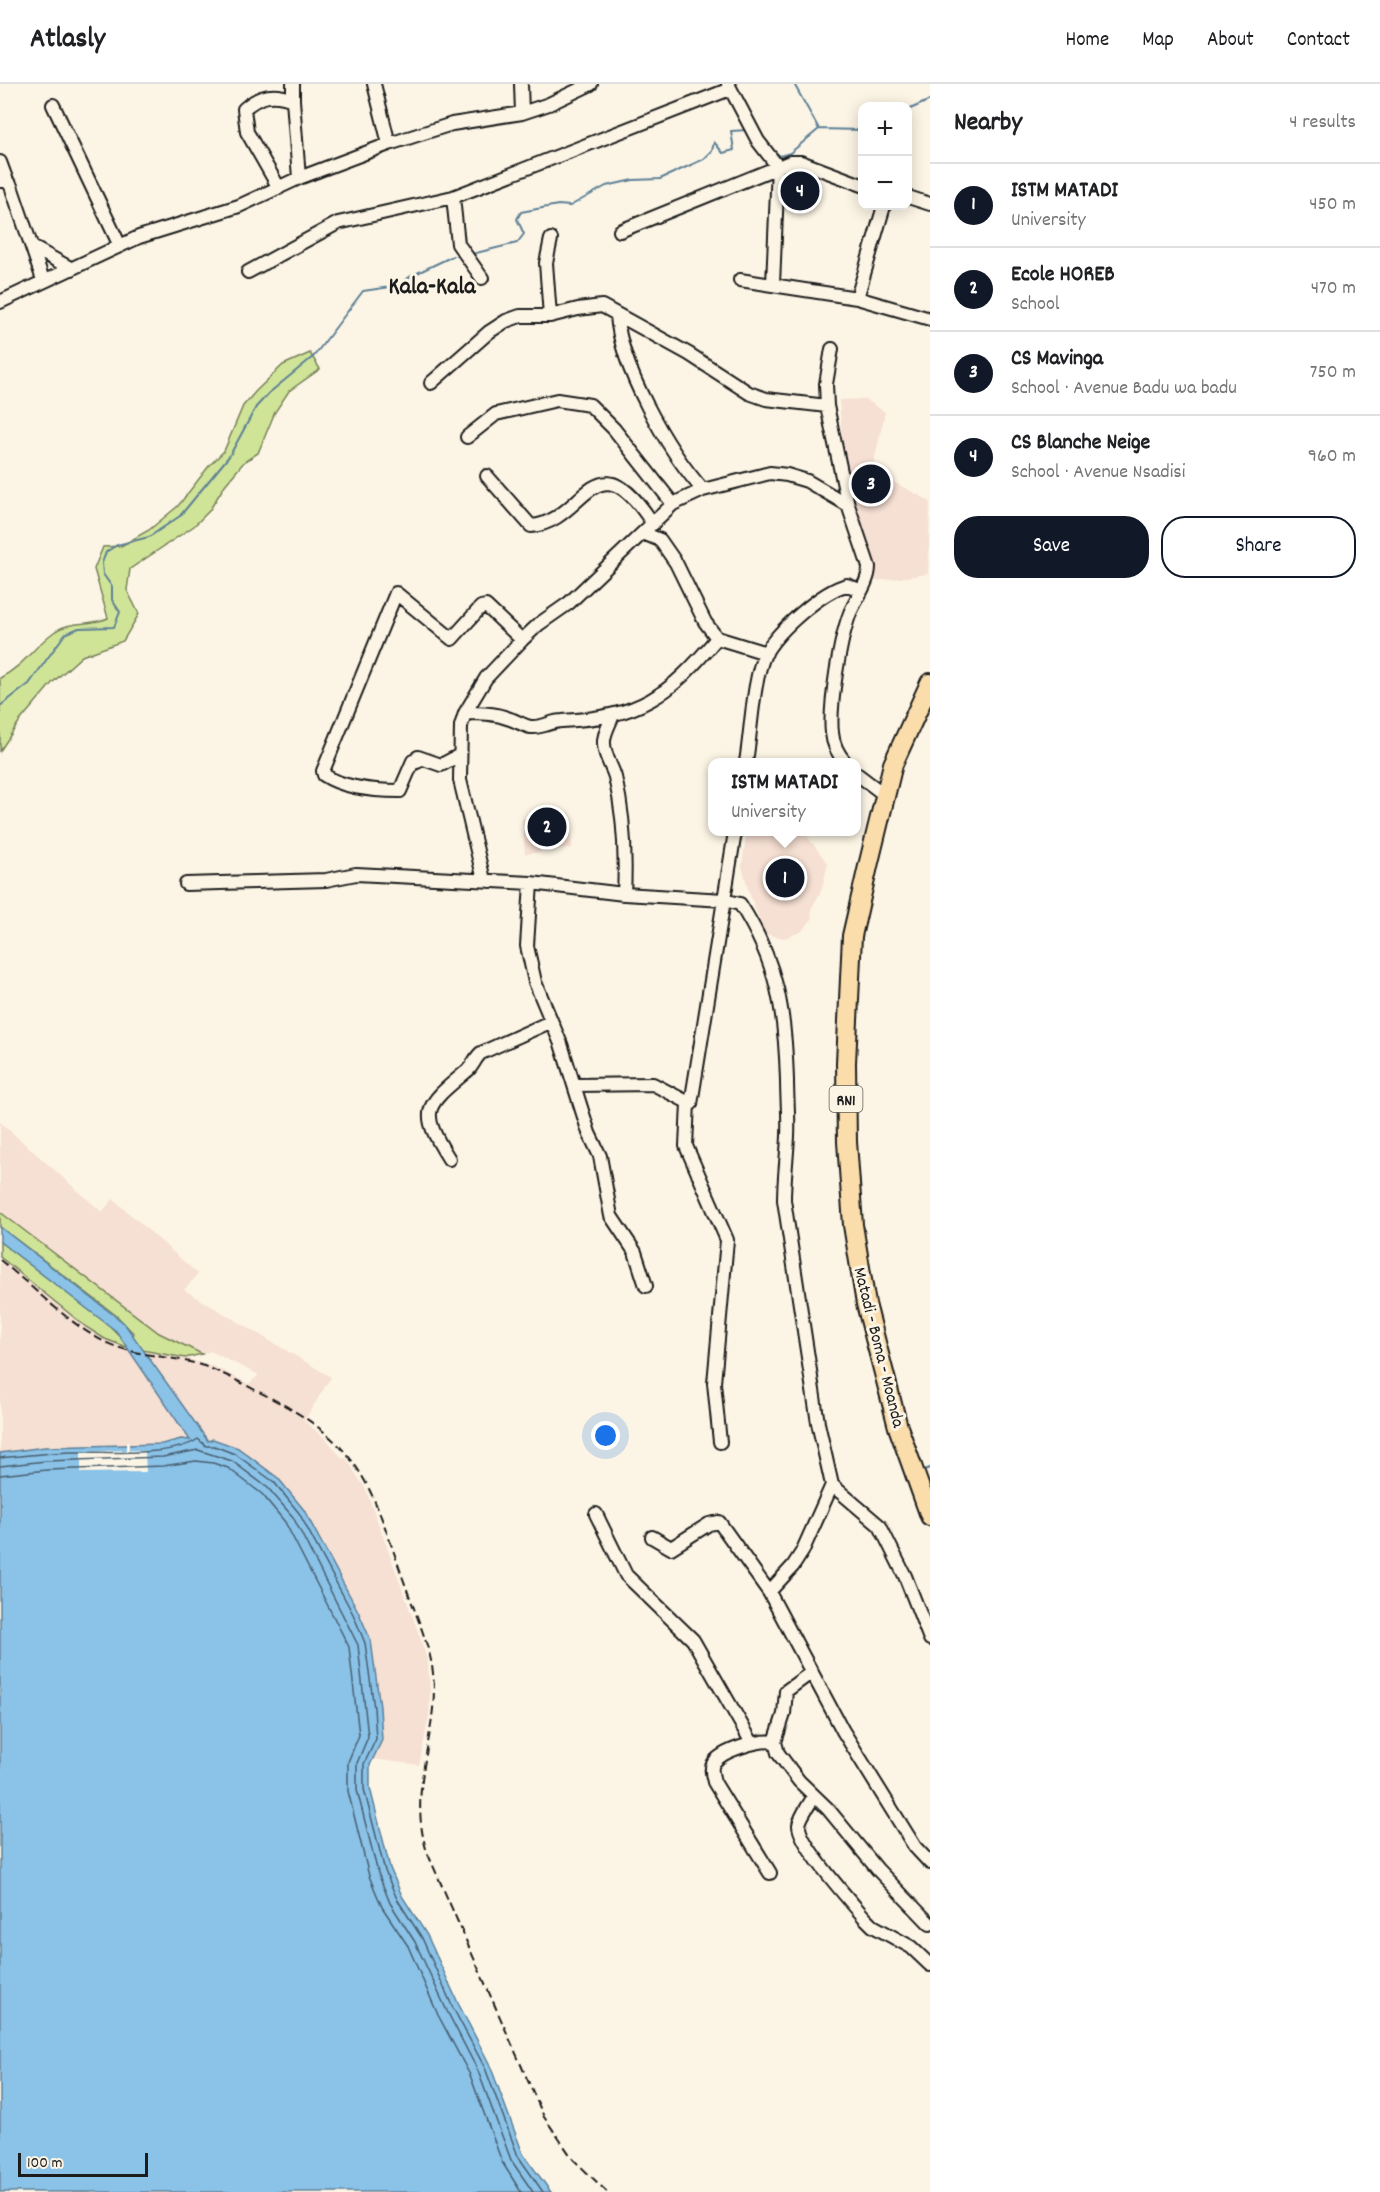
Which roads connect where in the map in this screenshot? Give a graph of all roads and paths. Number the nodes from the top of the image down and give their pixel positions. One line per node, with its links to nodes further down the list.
1 (293, 84): 6 (street)
2 (374, 84): 9 (street)
3 (522, 84): 8 (street)
4 (591, 84): 8 (street)
5 (729, 87): 11 (street); 16 (street)
6 (293, 100): 12 (street); 15 (street)
7 (53, 105): 22 (street)
8 (522, 113): 9 (street)
9 (389, 144): 12 (street)
10 (0, 162): 13 (street)
11 (778, 167): 14 (street); 20 (street); 29 (street)
12 (299, 177): 15 (street)
13 (3, 181): 23 (street)
14 (858, 183)
15 (279, 188): 22 (street)
16 (453, 196): 25 (street); 26 (street)
17 (912, 198): 18 (street)
18 (930, 204)
19 (883, 210): 30 (street)
20 (620, 231)
21 (551, 238): 33 (street)
22 (120, 246): 24 (street)
23 (32, 247): 24 (street); 27 (street)
24 (72, 269): 27 (street)
25 (248, 272)
26 (482, 278)
27 (43, 280): 31 (street)
28 (740, 280): 29 (street)
29 (773, 284): 30 (street)
30 (857, 298): 34 (street)
31 (0, 302)
32 (617, 315): 33 (street); 37 (street); 40 (street)
33 (550, 316): 36 (street)
34 (930, 319)
35 (832, 349): 37 (street)
36 (431, 383)
37 (827, 406): 42 (street)
38 (467, 437): 41 (street)
39 (487, 476): 43 (street)
40 (703, 490): 41 (street); 42 (street)
41 (673, 504): 43 (street)
42 (848, 505): 44 (street)
43 (648, 529): 45 (street); 46 (street)
44 (860, 590): 47 (street); 53 (street)
45 (717, 638): 47 (street); 50 (street)
46 (522, 640): 49 (street); 51 (street)
47 (766, 653): 52 (street)
48 (930, 685): 55 (highway, Matadi - Boma - Moanda / RN1)
49 (465, 713): 50 (street); 51 (street)
50 (613, 715): 60 (street)
51 (458, 756): 57 (street)
52 (747, 758)
53 (842, 758)
54 (861, 777): 55 (street)
55 (886, 796): 70 (highway, Matadi - Boma - Moanda / RN1)
56 (734, 836): 61 (street)
57 (484, 880): 58 (street); 59 (street)
58 (531, 883): 60 (street); 62 (street)
59 (186, 884)
60 (624, 894): 61 (street)
61 (724, 900): 64 (street); 68 (street)
62 (550, 1022): 63 (street); 65 (street)
63 (576, 1085): 64 (street); 66 (street)
64 (691, 1104): 67 (street)
65 (449, 1159)
66 (646, 1286)
67 (720, 1442)
68 (832, 1485): 72 (street); 73 (street)
69 (596, 1514): 76 (street)
70 (930, 1516)
71 (652, 1537): 72 (street)
72 (769, 1592): 74 (street)
73 (930, 1639)
74 (812, 1672): 75 (street); 78 (street)
75 (775, 1742): 76 (street); 77 (street)
76 (752, 1743): 79 (street)
77 (814, 1796): 80 (street); 81 (street)
78 (930, 1863)
79 (770, 1873)
80 (930, 1924)
81 (930, 1965)

